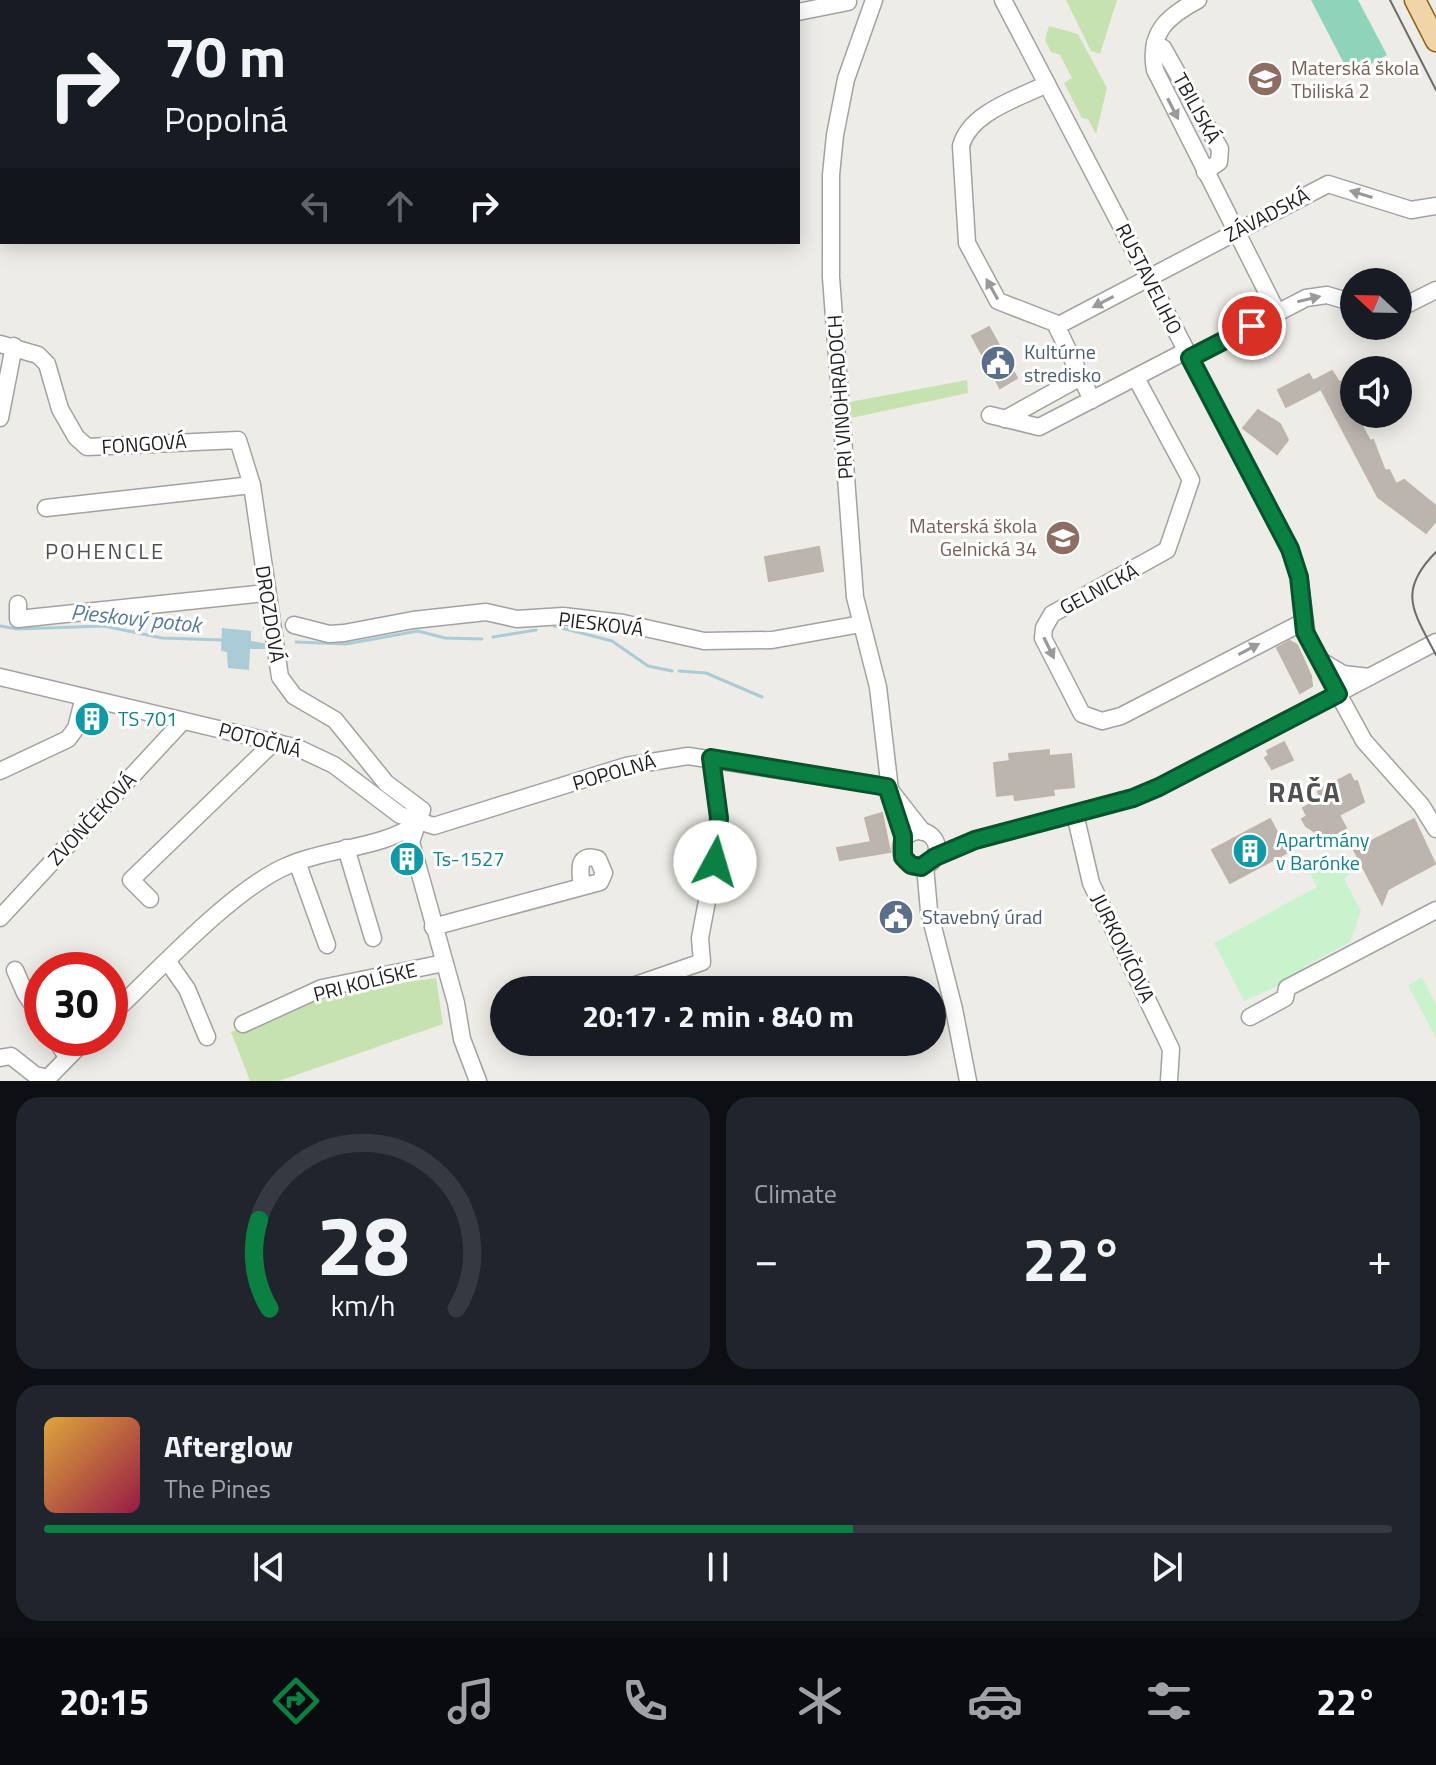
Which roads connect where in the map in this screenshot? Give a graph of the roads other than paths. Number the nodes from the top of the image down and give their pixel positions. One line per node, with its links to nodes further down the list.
1 (874, 0): 9 (street, PRI VINOHRADOCH)
2 (1003, 0): 12 (street, RUSTAVELIHO)
3 (1198, 0): 11 (street)
4 (1415, 0): 10 (main road)
5 (1426, 0): 8 (main road)
6 (850, 1): 7 (street); 9 (street)
7 (800, 12)
8 (1436, 19)
9 (865, 25): 34 (street, PRI VINOHRADOCH)
10 (1436, 41)
11 (1155, 43): 13 (street, TBILISKÁ, one-way to 13); 13 (street, TBILISKÁ)
12 (1047, 84): 16 (street, RUSTAVELIHO); 21 (street, one-way to 12)
13 (1205, 172): 15 (street, TBILISKÁ)
14 (1436, 206): 15 (street, ZÁVADSKÁ, one-way to 15)
15 (1235, 232): 16 (street, ZÁVADSKÁ); 20 (street, TBILISKÁ)
16 (1149, 278): 21 (street, ZÁVADSKÁ, one-way to 21); 23 (street, RUSTAVELIHO)
17 (1436, 290): 19 (street)
18 (1340, 299): 20 (street, one-way to 18)
19 (1412, 302)
20 (1277, 312): 23 (street)
21 (1057, 326): 24 (street)
22 (7, 345): 27 (street, FONGOVÁ); 28 (street, FONGOVÁ)
23 (1188, 355): 25 (street); 33 (street, RUSTAVELIHO)
24 (1081, 377): 26 (street); 26 (street)
25 (1136, 378): 26 (street); 33 (street, GELNICKÁ, one-way to 33)
26 (1092, 400)
27 (0, 418)
28 (238, 440): 29 (street, DROZDOVÁ)
29 (252, 485): 30 (street); 31 (street, DROZDOVÁ)
30 (46, 508)
31 (266, 593): 32 (street); 49 (street, DROZDOVÁ)
32 (18, 604)
33 (1303, 622): 37 (street, RUSTAVELIHO)
34 (861, 624): 35 (street, PIESKOVÁ); 47 (street, PRI VINOHRADOCH)
35 (294, 625)
36 (1435, 645): 39 (street)
37 (1320, 660): 39 (street); 40 (street, RUSTAVELIHO); 42 (street)
38 (0, 677): 41 (street, POTOČNÁ)
39 (1369, 677): 40 (street)
40 (1338, 694): 42 (street); 50 (street, RUSTAVELIHO)
41 (84, 697): 43 (street, POTOČNÁ); 46 (street)
42 (1306, 710): 48 (street)
43 (183, 721): 44 (street, POTOČNÁ); 61 (street, ZVONČEKOVÁ)
44 (275, 741): 49 (street, POTOČNÁ); 58 (street)
45 (711, 758): 47 (street, POPOLNÁ); 49 (street, POPOLNÁ); 68 (street)
46 (0, 771)
47 (891, 792): 51 (street); 54 (street, PRI VINOHRADOCH)
48 (1075, 814): 52 (street); 79 (street, JURKOVIČOVA)
49 (418, 823): 53 (street, POPOLNÁ); 62 (street, PRI KOLÍSKE)
50 (1436, 829)
51 (927, 834): 52 (street); 54 (street); 56 (street)
52 (975, 840): 56 (street)
53 (346, 848): 55 (street, POPOLNÁ); 63 (street)
54 (904, 851): 56 (street); 60 (street, PRI VINOHRADOCH)
55 (297, 862): 64 (street); 65 (street, POPOLNÁ)
56 (930, 862): 60 (street)
57 (582, 887): 62 (street)
58 (150, 899)
59 (1436, 910): 71 (street)
60 (929, 911): 78 (street)
61 (0, 918)
62 (433, 927): 66 (street, PRI KOLÍSKE)
63 (373, 938)
64 (327, 945)
65 (168, 962): 70 (street, POPOLNÁ); 73 (street)
66 (444, 963): 72 (street, PRI KOLÍSKE); 77 (street, PRI KOLÍSKE)
67 (15, 970): 69 (street)
68 (662, 976)
69 (24, 991)
70 (128, 999)
71 (1250, 1017)
72 (243, 1024)
73 (207, 1037)
74 (67, 1057): 76 (street)
75 (0, 1058): 76 (street)
76 (47, 1080)
77 (478, 1081)
78 (968, 1081)
79 (1169, 1081)

